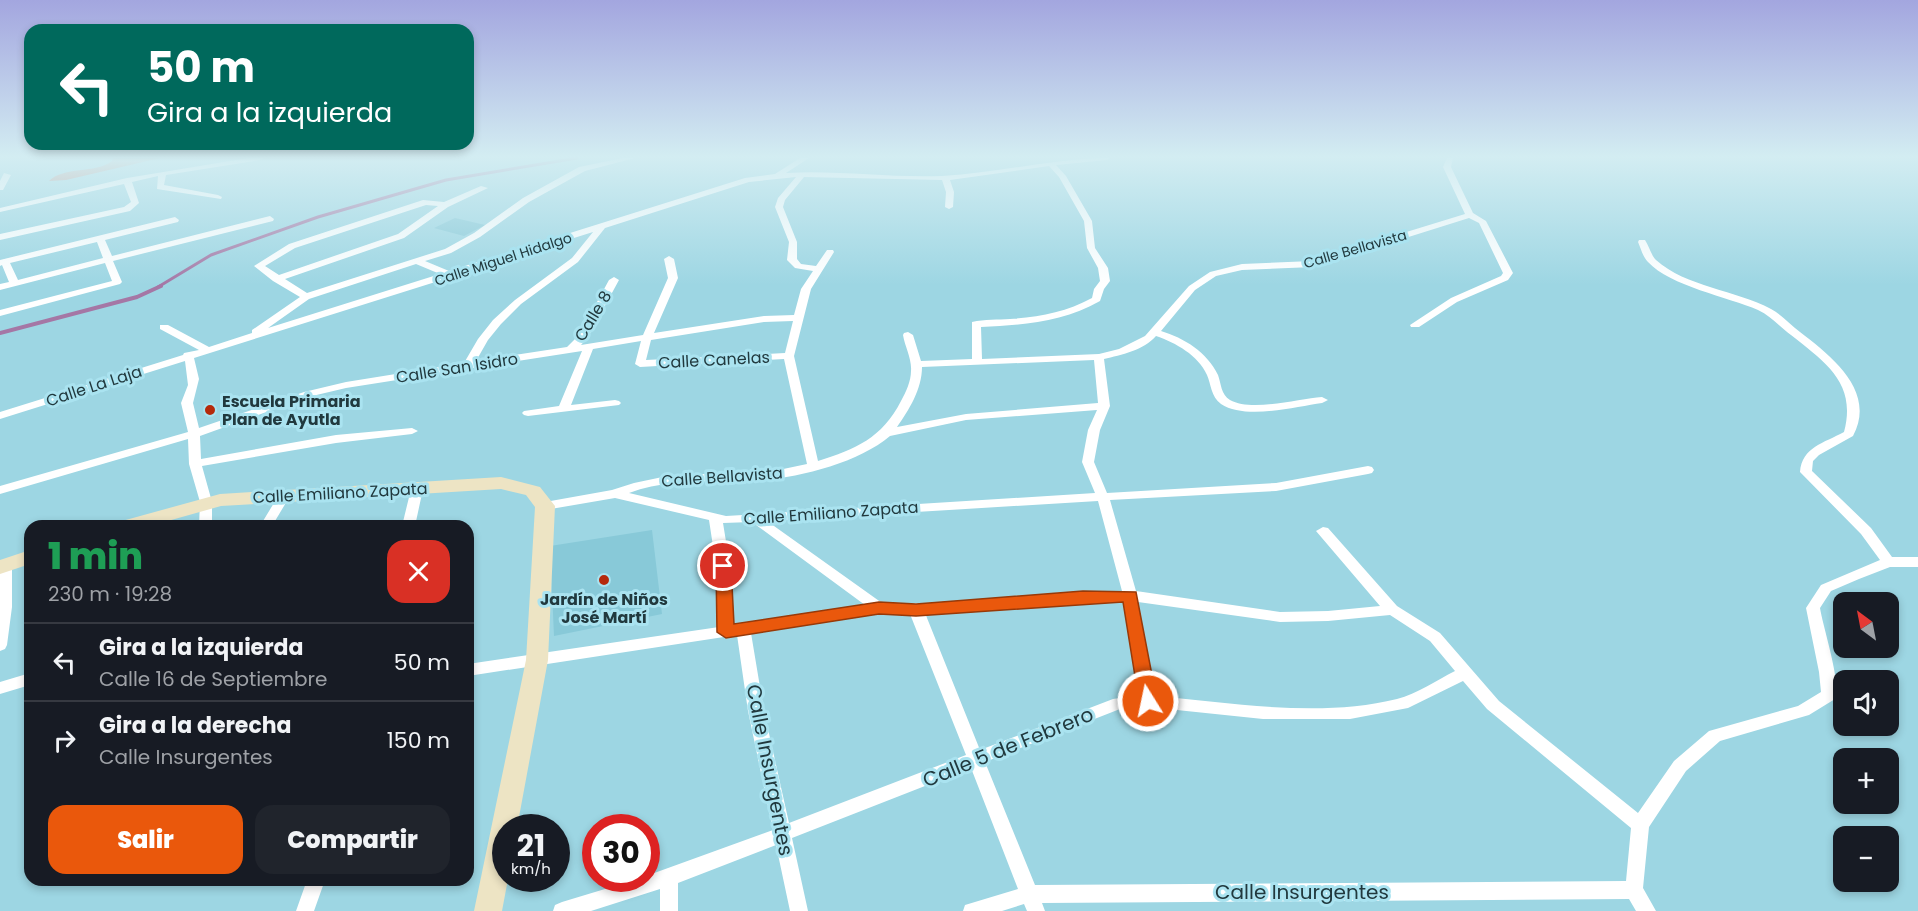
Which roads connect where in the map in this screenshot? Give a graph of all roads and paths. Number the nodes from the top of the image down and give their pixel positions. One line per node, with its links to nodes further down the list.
1 (40, 201): 12 (street)
2 (134, 201): 17 (street)
3 (455, 201): 10 (street)
4 (525, 201): 23 (street)
5 (680, 201): 16 (street, Calle Miguel Hidalgo)
6 (781, 201): 25 (street)
7 (949, 201): 11 (street)
8 (1076, 201): 46 (street)
9 (1463, 201): 13 (street)
10 (445, 205): 27 (street); 27 (street)
11 (949, 207)
12 (0, 210)
13 (1470, 215): 34 (street); 36 (street, Calle Bellavista)
14 (270, 219): 22 (street)
15 (175, 220): 18 (street)
16 (601, 227): 26 (street, Calle Miguel Hidalgo); 48 (street)
17 (0, 237)
18 (100, 238): 22 (street); 24 (street)
19 (1642, 242): 77 (street)
20 (830, 252): 25 (street)
21 (669, 259): 39 (street)
22 (110, 260): 29 (street); 32 (street)
23 (416, 261): 26 (street); 31 (street)
24 (3, 262): 29 (street)
25 (817, 269): 33 (street)
26 (452, 276): 38 (street, Calle Miguel Hidalgo)
27 (276, 279): 31 (street)
28 (614, 280): 42 (street, Calle 8)
29 (15, 284): 30 (street)
30 (0, 287)
31 (306, 297): 38 (street)
32 (1, 309)
33 (798, 318): 39 (street, Calle San Isidro); 44 (street)
34 (1415, 325)
35 (164, 327): 41 (street)
36 (1154, 332): 45 (street, Calle Bellavista); 49 (street)
37 (908, 335): 47 (street)
38 (250, 336): 41 (street, Calle Miguel Hidalgo)
39 (647, 337): 40 (street, Calle San Isidro); 44 (street, Calle Canelas)
40 (589, 347): 42 (street, Calle San Isidro); 52 (street, Calle 8)
41 (206, 349): 43 (street, Calle Miguel Hidalgo)
42 (570, 350): 48 (street, Calle San Isidro)
43 (188, 355): 54 (street, Calle La Laja); 57 (street)
44 (789, 356): 59 (street)
45 (1099, 357): 46 (street, Calle Bellavista); 51 (street)
46 (977, 360): 47 (street, Calle Bellavista)
47 (916, 364): 56 (street, Calle Bellavista)
48 (468, 366): 57 (street, Calle San Isidro)
49 (1322, 400)
50 (615, 403): 52 (street)
51 (1104, 406): 56 (street); 65 (street)
52 (564, 408): 53 (street)
53 (528, 413)
54 (0, 416)
55 (412, 431): 58 (street)
56 (886, 433): 59 (street, Calle Bellavista)
57 (194, 434): 58 (street); 62 (street, Calle San Isidro)
58 (195, 464): 66 (street)
59 (813, 466): 63 (street, Calle Bellavista)
60 (1368, 470): 65 (street, Calle Emiliano Zapata)
61 (417, 489): 64 (street, Calle Emiliano Zapata); 67 (street, Calle Emiliano Zapata); 73 (street)
62 (0, 490)
63 (615, 494): 67 (street, Calle Emiliano Zapata); 68 (street, Calle Emiliano Zapata)
64 (284, 496): 66 (street, Calle Emiliano Zapata); 72 (street)
65 (1103, 497): 69 (street, Calle Emiliano Zapata); 79 (street)
66 (206, 502): 70 (street, Calle Emiliano Zapata); 71 (street)
67 (545, 506): 86 (street)
68 (715, 516): 69 (street, Calle Emiliano Zapata); 84 (street)
69 (756, 519): 80 (street)
70 (148, 520)
71 (206, 520)
72 (270, 520)
73 (409, 520)
74 (1323, 531): 82 (street)
75 (24, 559): 78 (street)
76 (1918, 561): 77 (street)
77 (1888, 562): 93 (street)
78 (2, 566): 85 (street)
79 (1131, 596): 81 (street); 82 (street); 91 (street)
80 (879, 608): 81 (street); 83 (street)
81 (916, 610): 92 (street)
82 (1392, 610): 88 (street)
83 (743, 629): 84 (street); 94 (street, Calle Insurgentes)
84 (726, 632): 86 (street)
85 (0, 645)
86 (537, 660): 87 (street); 100 (street)
87 (474, 669)
88 (1466, 673): 91 (street, Calle 5 de Febrero); 93 (street)
89 (24, 681): 90 (street)
90 (0, 688)
91 (1148, 701): 92 (street, Calle 5 de Febrero)
92 (974, 761): 94 (street, Calle 5 de Febrero); 98 (street)
93 (1640, 825): 97 (street)
94 (782, 835): 95 (street, Calle 5 de Febrero); 103 (street, Calle Insurgentes)
95 (669, 878): 101 (street, Calle 5 de Febrero); 102 (street)
96 (314, 886): 99 (street)
97 (1634, 890): 98 (street, Calle Insurgentes); 105 (street)
98 (1033, 902): 104 (street, Calle Insurgentes)
99 (305, 911)
100 (488, 911)
101 (562, 911)
102 (669, 911)
103 (799, 911)
104 (972, 911)
105 (1647, 911)

